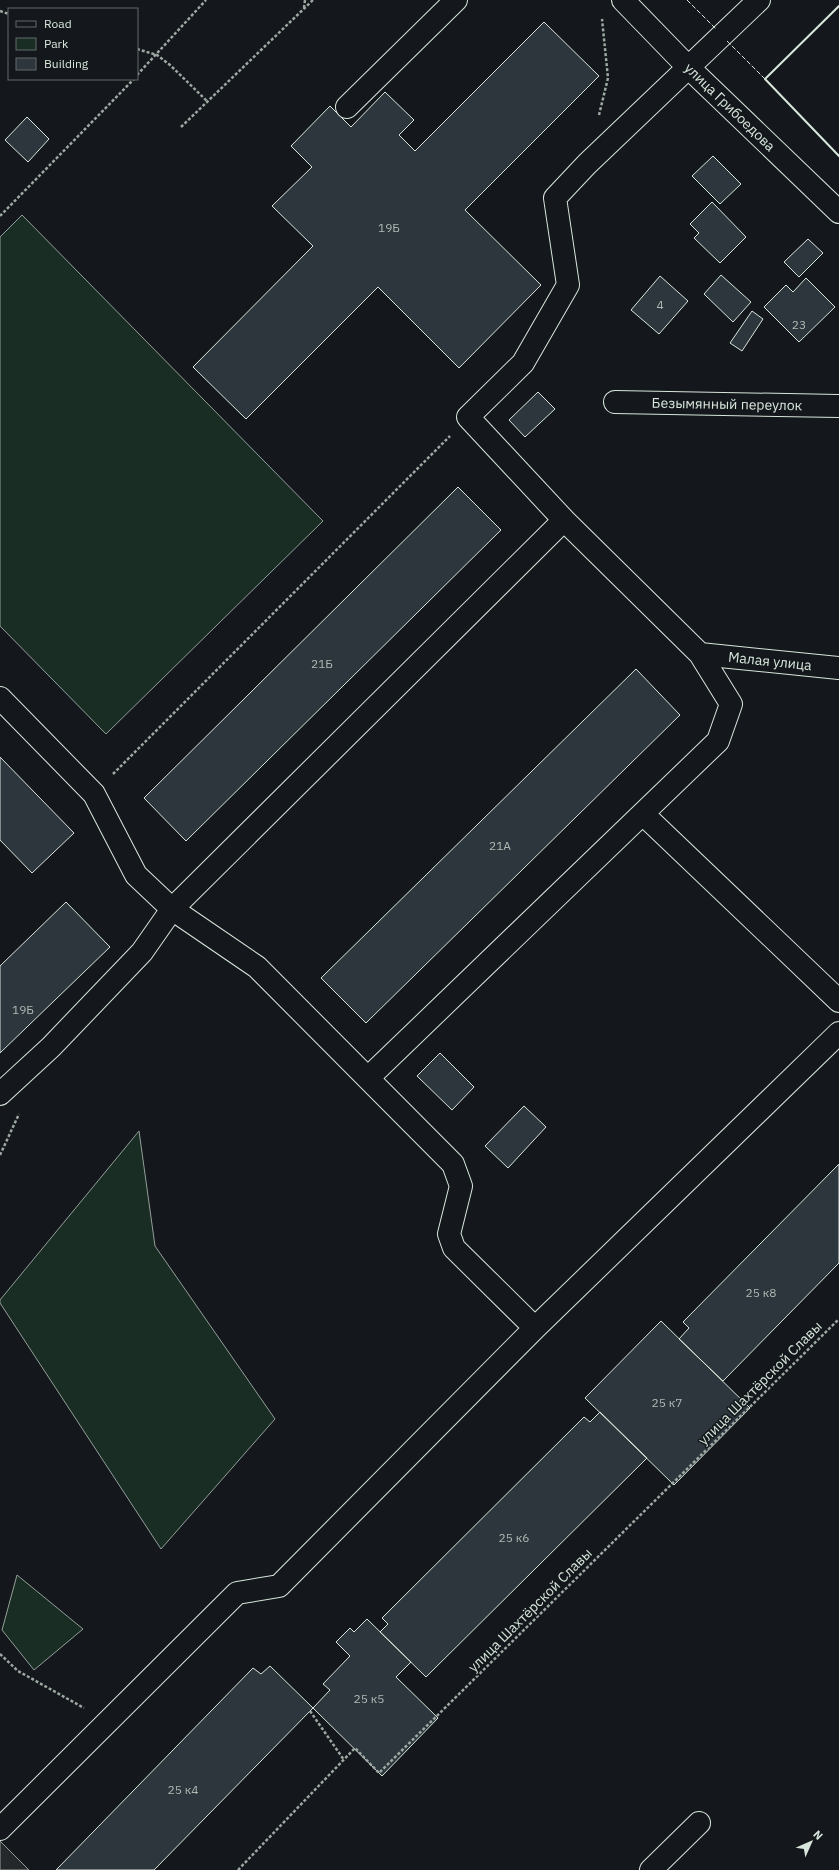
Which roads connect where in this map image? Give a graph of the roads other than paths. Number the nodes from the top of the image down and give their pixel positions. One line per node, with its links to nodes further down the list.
1 (456, 0): 5 (street)
2 (623, 0): 4 (street, улица Грибоедова)
3 (759, 0): 4 (street)
4 (688, 67): 6 (street, улица Грибоедова); 9 (street)
5 (347, 107)
6 (839, 212)
7 (615, 402): 8 (street, Безымянный переулок)
8 (839, 406)
9 (564, 520): 10 (street); 14 (street)
10 (700, 654): 11 (street, Малая улица); 13 (street)
11 (839, 668)
12 (0, 698): 14 (street)
13 (643, 814): 15 (street); 17 (street)
14 (172, 909): 17 (street); 18 (street)
15 (839, 1001)
16 (839, 1034): 19 (street)
17 (368, 1078): 19 (street)
18 (0, 1094)
19 (535, 1328): 21 (street)
20 (699, 1823): 22 (street)
21 (0, 1829)
22 (651, 1870)

